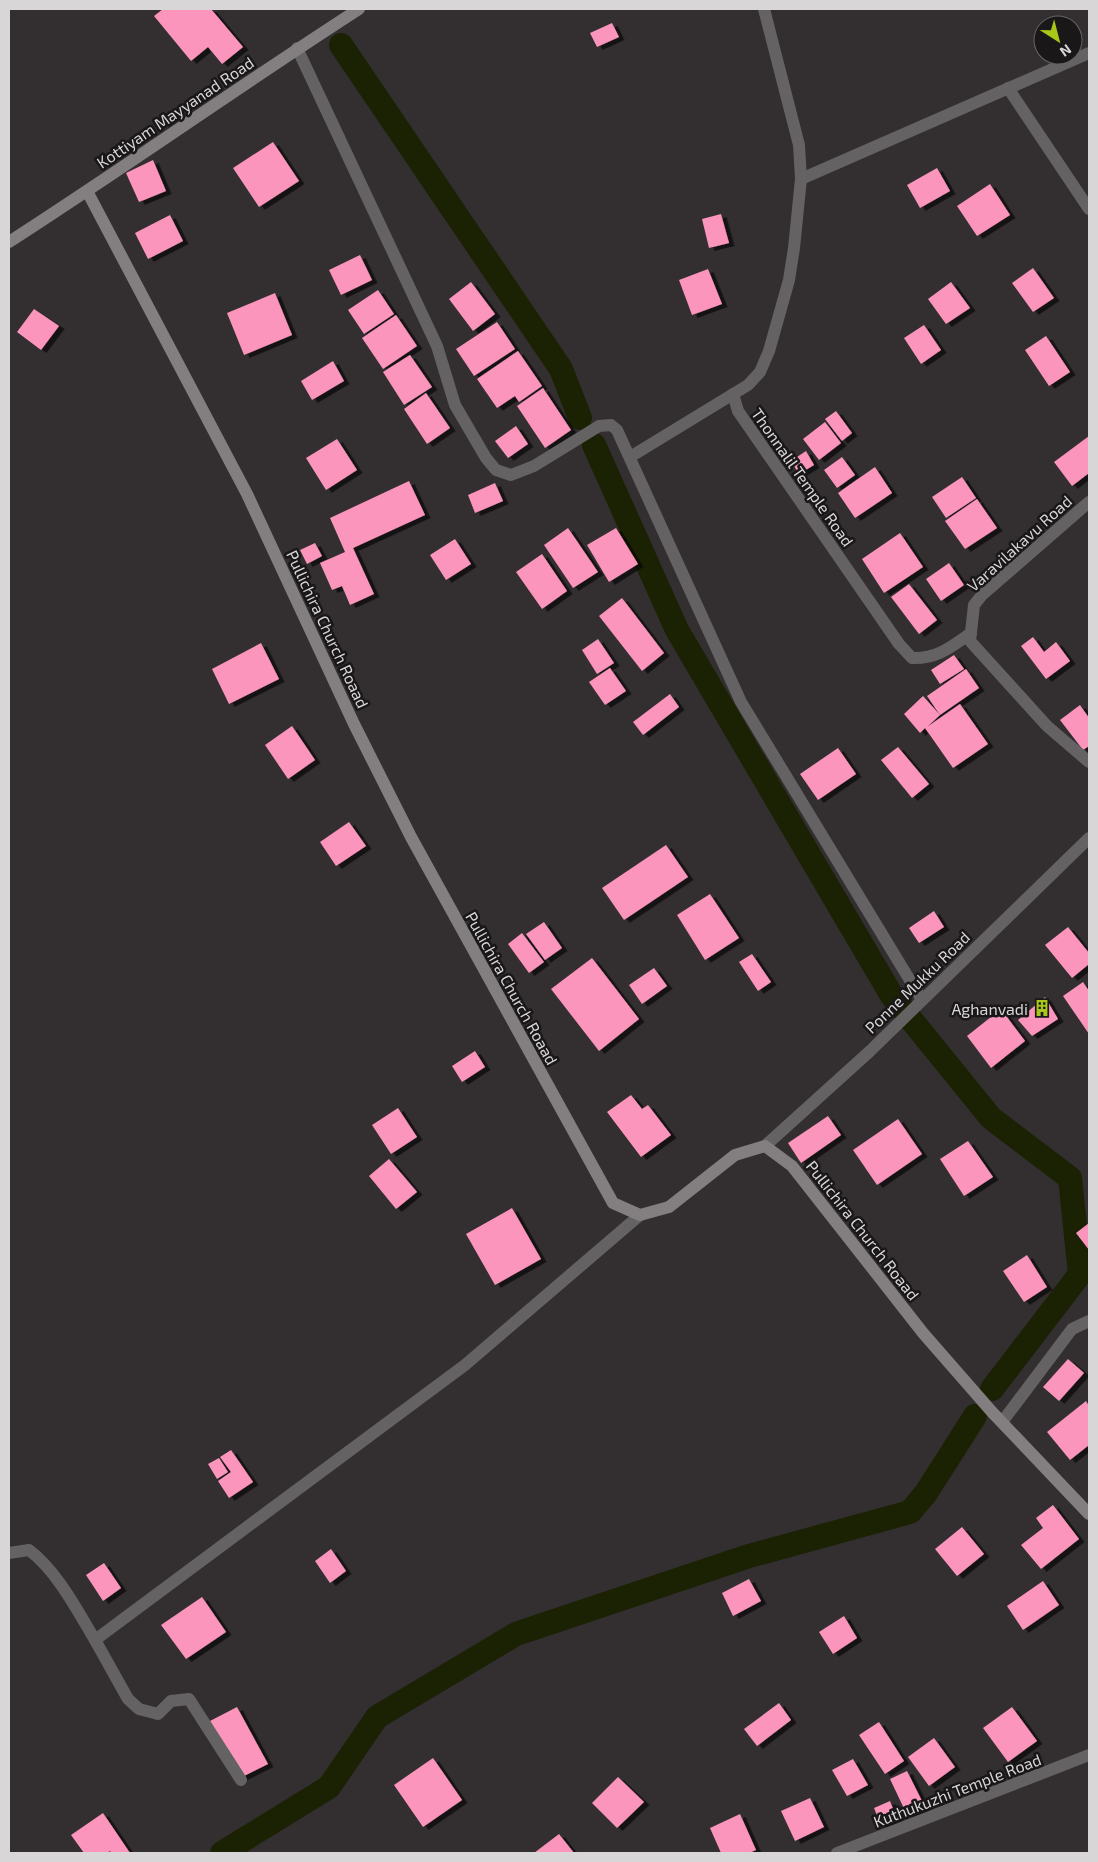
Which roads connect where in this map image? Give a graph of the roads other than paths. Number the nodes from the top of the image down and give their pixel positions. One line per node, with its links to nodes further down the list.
1 (764, 9): 6 (street, Thonnalil Temple Road)
2 (351, 11): 3 (main road, Kottiyam Mayyanad Road)
3 (297, 48): 7 (main road, Kottiyam Mayyanad Road); 11 (street)
4 (1089, 53): 5 (street)
5 (1008, 88): 6 (street); 8 (street)
6 (801, 179): 10 (street, Thonnalil Temple Road)
7 (87, 191): 9 (main road, Kottiyam Mayyanad Road); 18 (main road, Pullichira Church Roaad)
8 (1089, 208)
9 (9, 242)
10 (733, 394): 11 (street); 13 (street, Thonnalil Temple Road)
11 (630, 457): 16 (street)
12 (1089, 502): 13 (street, Varavilakavu Road)
13 (970, 637): 14 (street)
14 (1089, 762)
15 (1089, 838): 16 (street, Ponne Mukku Road)
16 (922, 1000): 17 (street, Ponne Mukku Road)
17 (765, 1146): 18 (main road); 20 (main road, Pullichira Church Roaad)
18 (640, 1215): 23 (street)
19 (1089, 1321): 20 (street)
20 (1002, 1422): 21 (main road, Pullichira Church Roaad)
21 (1089, 1514)
22 (9, 1553): 23 (street)
23 (95, 1640): 25 (street)
24 (1089, 1756): 26 (street, Kuthukuzhi Temple Road)
25 (241, 1780)
26 (837, 1853)

